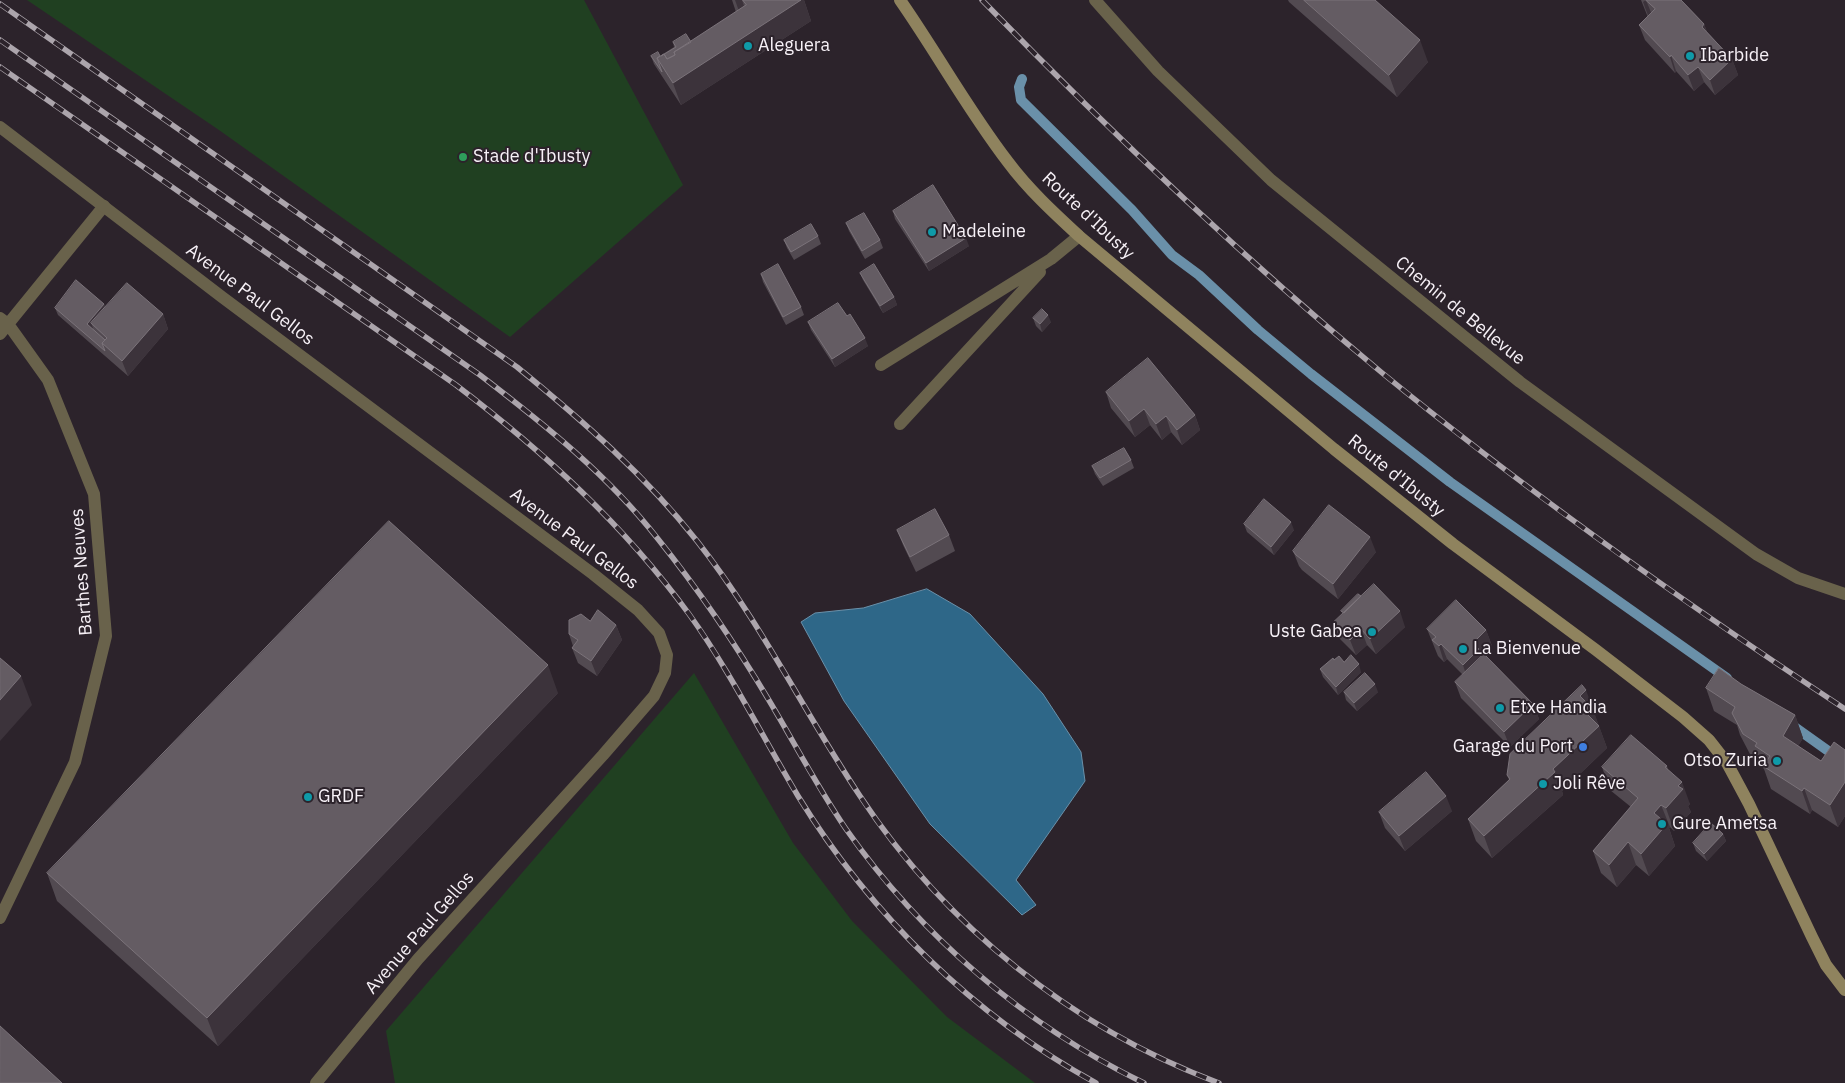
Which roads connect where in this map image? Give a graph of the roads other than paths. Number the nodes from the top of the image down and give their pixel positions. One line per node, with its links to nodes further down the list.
1 (900, 0): 5 (street, Route d'Ibusty)
2 (1096, 0): 10 (street, Chemin de Bellevue)
3 (0, 127): 4 (street, Avenue Paul Gellos)
4 (104, 206): 7 (street); 13 (street, Avenue Paul Gellos)
5 (1079, 236): 6 (street); 12 (street, Route d'Ibusty)
6 (1051, 259): 8 (street); 9 (street)
7 (3, 326): 11 (street, Barthes Neuves)
8 (881, 365)
9 (900, 424)
10 (1845, 594)
11 (0, 918)
12 (1845, 990)
13 (316, 1083)

